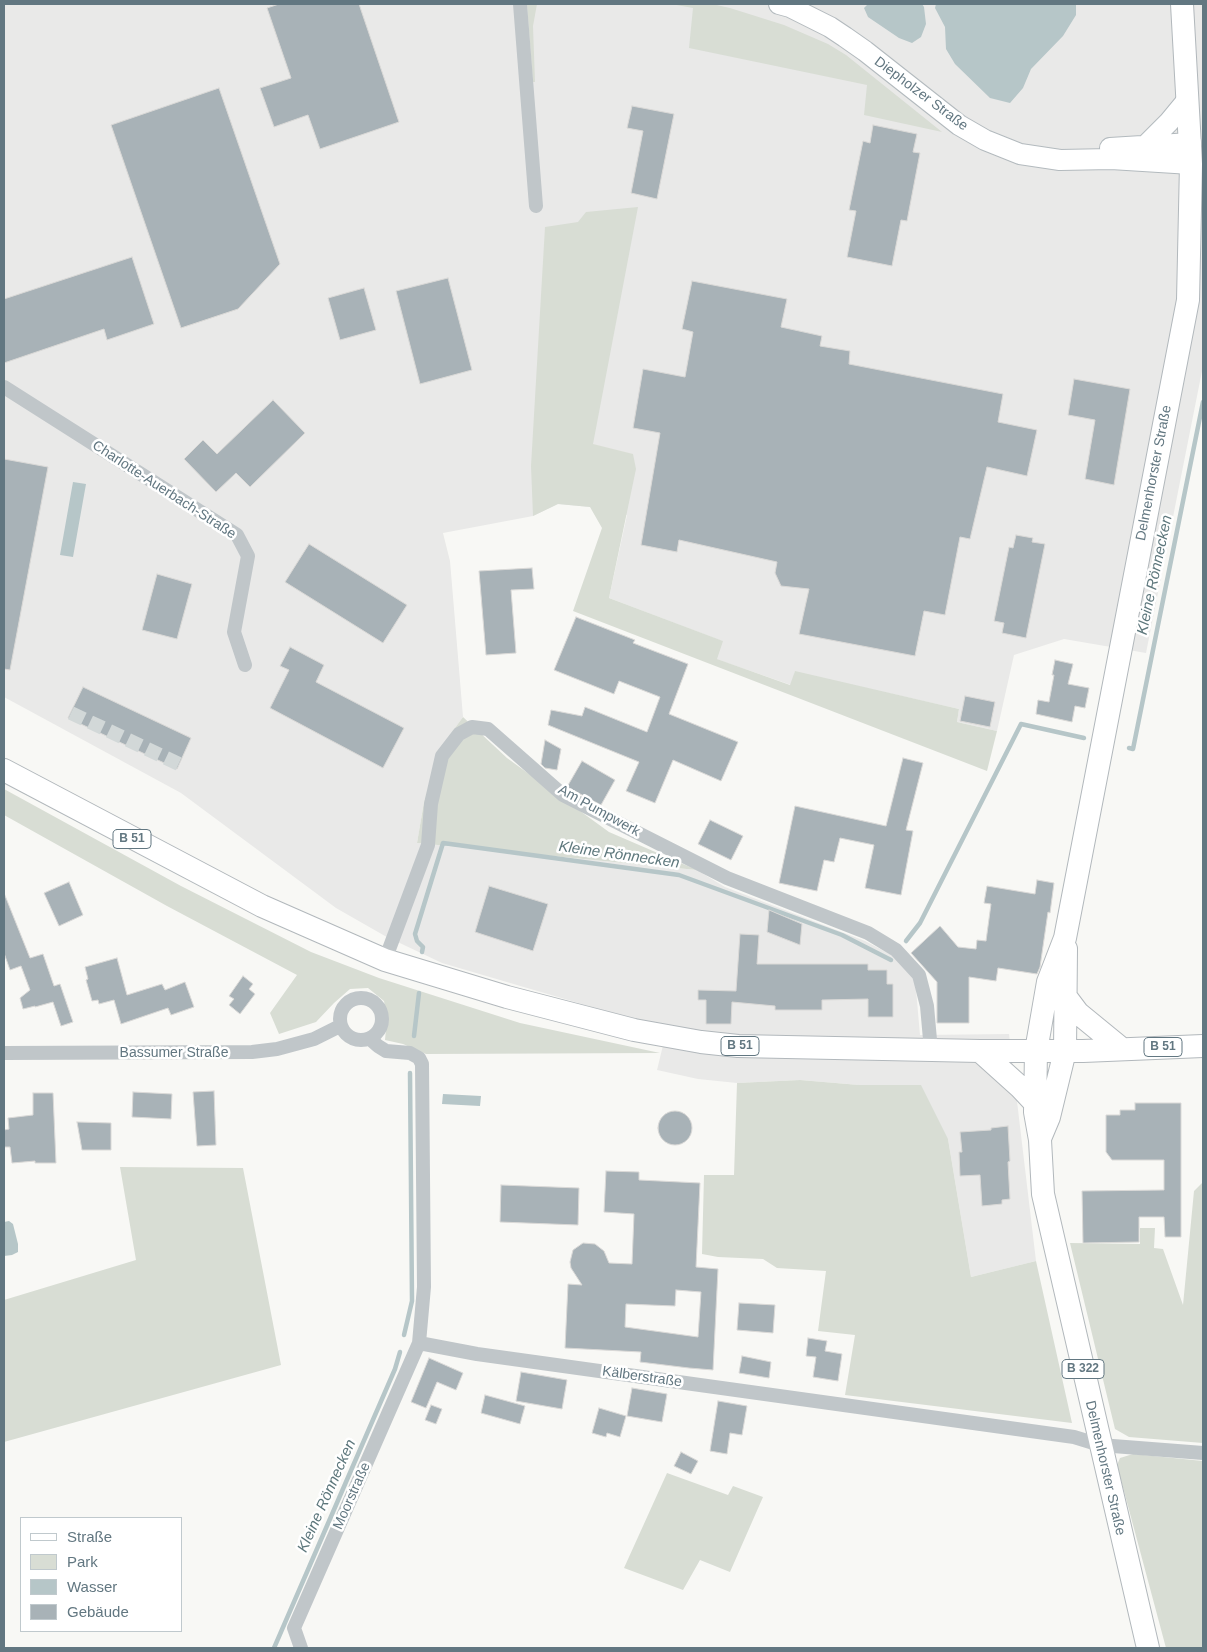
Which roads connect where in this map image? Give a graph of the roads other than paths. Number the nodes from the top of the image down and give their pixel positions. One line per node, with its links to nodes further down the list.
1 (520, 4): 8 (street)
2 (779, 4): 7 (street, Diepholzer Straße)
3 (813, 4): 6 (street, Diepholzer Straße)
4 (1182, 4): 5 (main road, Delmenhorster Straße / B 322)
5 (1188, 99): 6 (street); 7 (main road, Delmenhorster Straße / B 322)
6 (1144, 146): 7 (street, Diepholzer Straße)
7 (1191, 154): 9 (main road, Delmenhorster Straße / B 322)
8 (536, 206)
9 (1196, 300): 13 (main road, Delmenhorster Straße / B 322)
10 (4, 386): 11 (street, Charlotte-Auerbach-Straße)
11 (245, 665)
12 (4, 770): 14 (main road, B 51)
13 (1065, 938): 15 (main road, Delmenhorster Straße / B 322); 23 (main road, Delmenhorster Straße / B 322)
14 (385, 960): 21 (main road, B 51); 21 (street, Am Pumpwerk)
15 (1066, 997): 19 (main road); 20 (main road, Delmenhorster Straße / B 322)
16 (340, 1026): 17 (street); 17 (street); 24 (street, Bassumer Straße)
17 (370, 1039): 27 (street)
18 (1203, 1046): 19 (main road, B 51)
19 (1122, 1049): 20 (main road, B 51)
20 (1065, 1050): 23 (main road, B 51); 26 (main road, Delmenhorster Straße / B 322)
21 (931, 1051): 22 (main road, B 51)
22 (980, 1051): 23 (main road, B 51); 25 (main road)
23 (1036, 1051): 25 (main road, Delmenhorster Straße / B 322)
24 (4, 1053)
25 (1035, 1103): 26 (main road, Delmenhorster Straße / B 322)
26 (1040, 1140): 28 (main road, Delmenhorster Straße / B 322)
27 (419, 1344): 28 (street, Kälberstraße); 30 (street, Moorstraße)
28 (1100, 1444): 29 (street, Kälberstraße); 31 (main road, Delmenhorster Straße / B 322)
29 (1203, 1453)
30 (301, 1648)
31 (1148, 1648)

